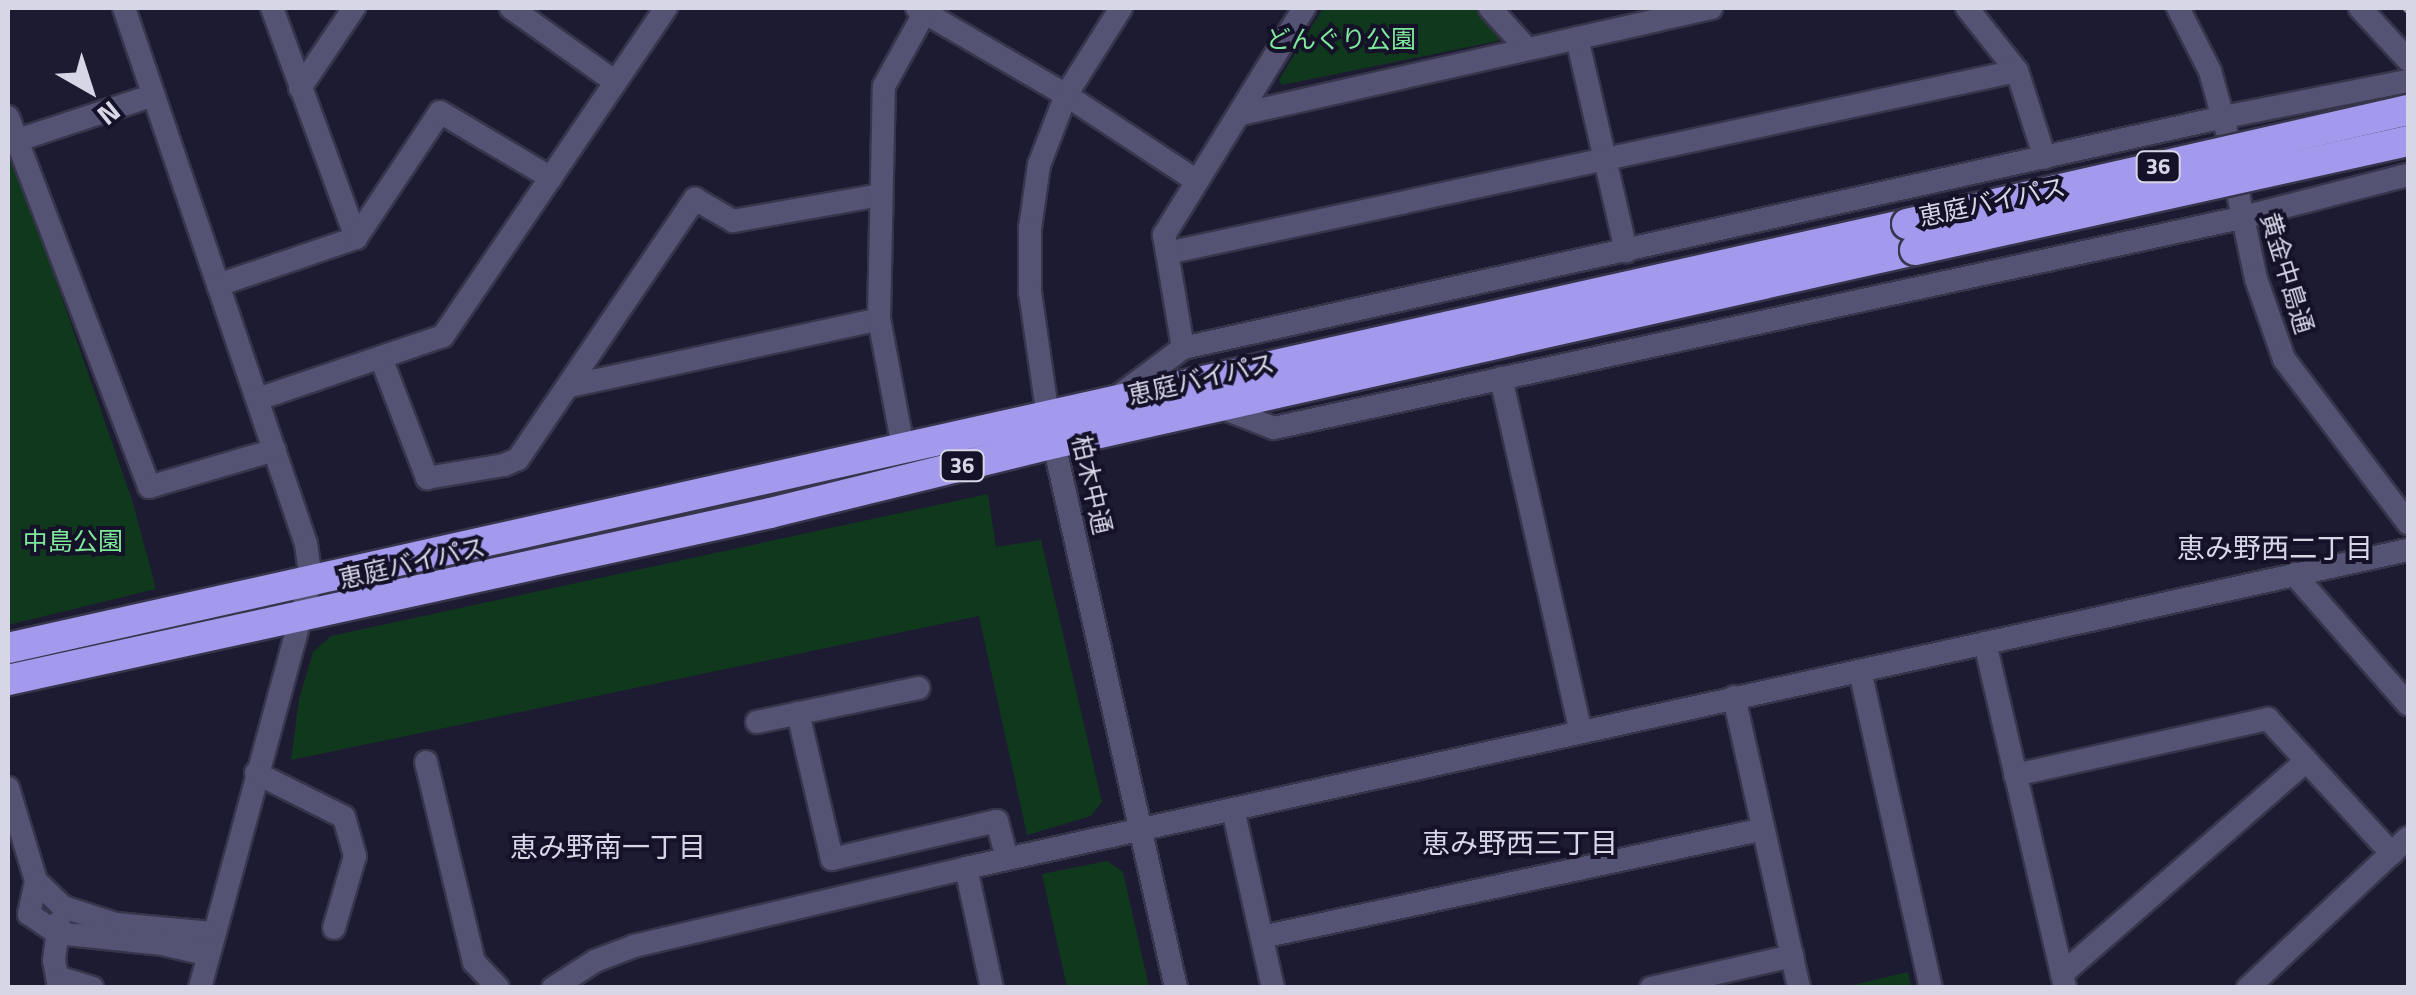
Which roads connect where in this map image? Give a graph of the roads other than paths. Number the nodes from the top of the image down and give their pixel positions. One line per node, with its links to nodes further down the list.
1 (124, 8): 23 (street)
2 (272, 8): 21 (street)
3 (354, 8): 21 (street)
4 (511, 8): 20 (street)
5 (666, 8): 20 (street)
6 (1121, 8): 22 (street, 柏木中通)
7 (1304, 8): 25 (street)
8 (1490, 8): 16 (street)
9 (1711, 8): 14 (street)
10 (1967, 8): 18 (street)
11 (2178, 8): 26 (street, 黄金中島通)
12 (2360, 8): 17 (street)
13 (923, 9): 22 (street); 35 (street)
14 (1648, 14): 15 (street)
15 (1577, 38): 16 (street); 30 (street)
16 (1528, 49): 25 (street)
17 (2408, 60)
18 (2017, 71): 30 (street); 31 (street)
19 (2408, 81): 26 (street)
20 (614, 82): 33 (street)
21 (300, 88): 38 (street)
22 (1066, 95): 34 (street); 50 (street, 柏木中通)
23 (151, 96): 28 (street); 41 (street)
24 (2408, 110): 37 (highway, 恵庭バイパス / 36, bridge)
25 (1241, 114): 34 (street)
26 (2224, 116): 31 (street); 36 (street, 黄金中島通)
27 (8, 117): 28 (street)
28 (15, 141): 52 (street)
29 (2408, 141): 37 (highway, 恵庭バイパス / 36, bridge)
30 (1604, 158): 39 (street); 40 (street)
31 (2045, 158): 39 (street)
32 (2408, 175): 36 (street)
33 (550, 178): 38 (street); 44 (street)
34 (1197, 182): 40 (street)
35 (880, 195): 42 (street); 46 (street)
36 (2240, 218): 45 (street); 53 (street, 黄金中島通)
37 (1911, 237): 48 (highway, 恵庭バイパス / 36); 49 (highway, 恵庭バイパス / 36)
38 (356, 238): 41 (street)
39 (1626, 251): 43 (street)
40 (1167, 252): 43 (street)
41 (218, 285): 47 (street)
42 (878, 319): 46 (street); 51 (street)
43 (1183, 348): 48 (street)
44 (381, 358): 46 (street); 47 (street)
45 (1501, 378): 49 (street); 67 (street)
46 (570, 386)
47 (258, 398): 52 (street)
48 (1112, 400): 50 (highway, 恵庭バイパス / 36)
49 (1217, 406): 50 (highway, 恵庭バイパス / 36)
50 (1052, 430): 51 (highway, 恵庭バイパス / 36); 57 (highway, 恵庭バイパス / 36); 75 (street, 柏木中通)
51 (902, 446): 56 (highway, 恵庭バイパス / 36)
52 (275, 450): 56 (street)
53 (2408, 523)
54 (2408, 550): 55 (street)
55 (2294, 574): 58 (street); 64 (street)
56 (311, 579): 57 (street); 59 (highway, 恵庭バイパス / 36)
57 (301, 618): 61 (highway, 恵庭バイパス / 36); 70 (street)
58 (1985, 643): 60 (street); 71 (street)
59 (8, 648)
60 (1860, 671): 63 (street); 98 (street)
61 (8, 680)
62 (918, 688): 65 (street)
63 (1734, 697): 67 (street); 74 (street)
64 (2408, 704)
65 (798, 714): 66 (street); 77 (street)
66 (757, 722)
67 (1581, 732): 73 (street)
68 (2306, 761): 71 (street); 76 (street); 87 (street)
69 (426, 762): 91 (street)
70 (256, 774): 82 (street); 85 (street)
71 (2014, 775): 87 (street)
72 (8, 788): 79 (street)
73 (1233, 809): 75 (street); 84 (street)
74 (1764, 829): 84 (street); 86 (street)
75 (1140, 831): 77 (street); 94 (street, 柏木中通)
76 (2400, 846): 99 (street)
77 (1007, 859): 78 (street)
78 (966, 868): 92 (street); 93 (street)
79 (36, 881): 80 (street); 81 (street)
80 (63, 907): 83 (street); 85 (street)
81 (18, 918): 83 (street)
82 (334, 928)
83 (57, 933): 85 (street); 88 (street)
84 (1262, 938): 95 (street)
85 (209, 944): 90 (street)
86 (1792, 956): 96 (street); 97 (street)
87 (2064, 980)
88 (58, 982): 89 (street)
89 (92, 988)
90 (200, 988)
91 (498, 988)
92 (553, 988)
93 (992, 988)
94 (1176, 988)
95 (1272, 988)
96 (1651, 988)
97 (1800, 988)
98 (1931, 988)
99 (2248, 988)

